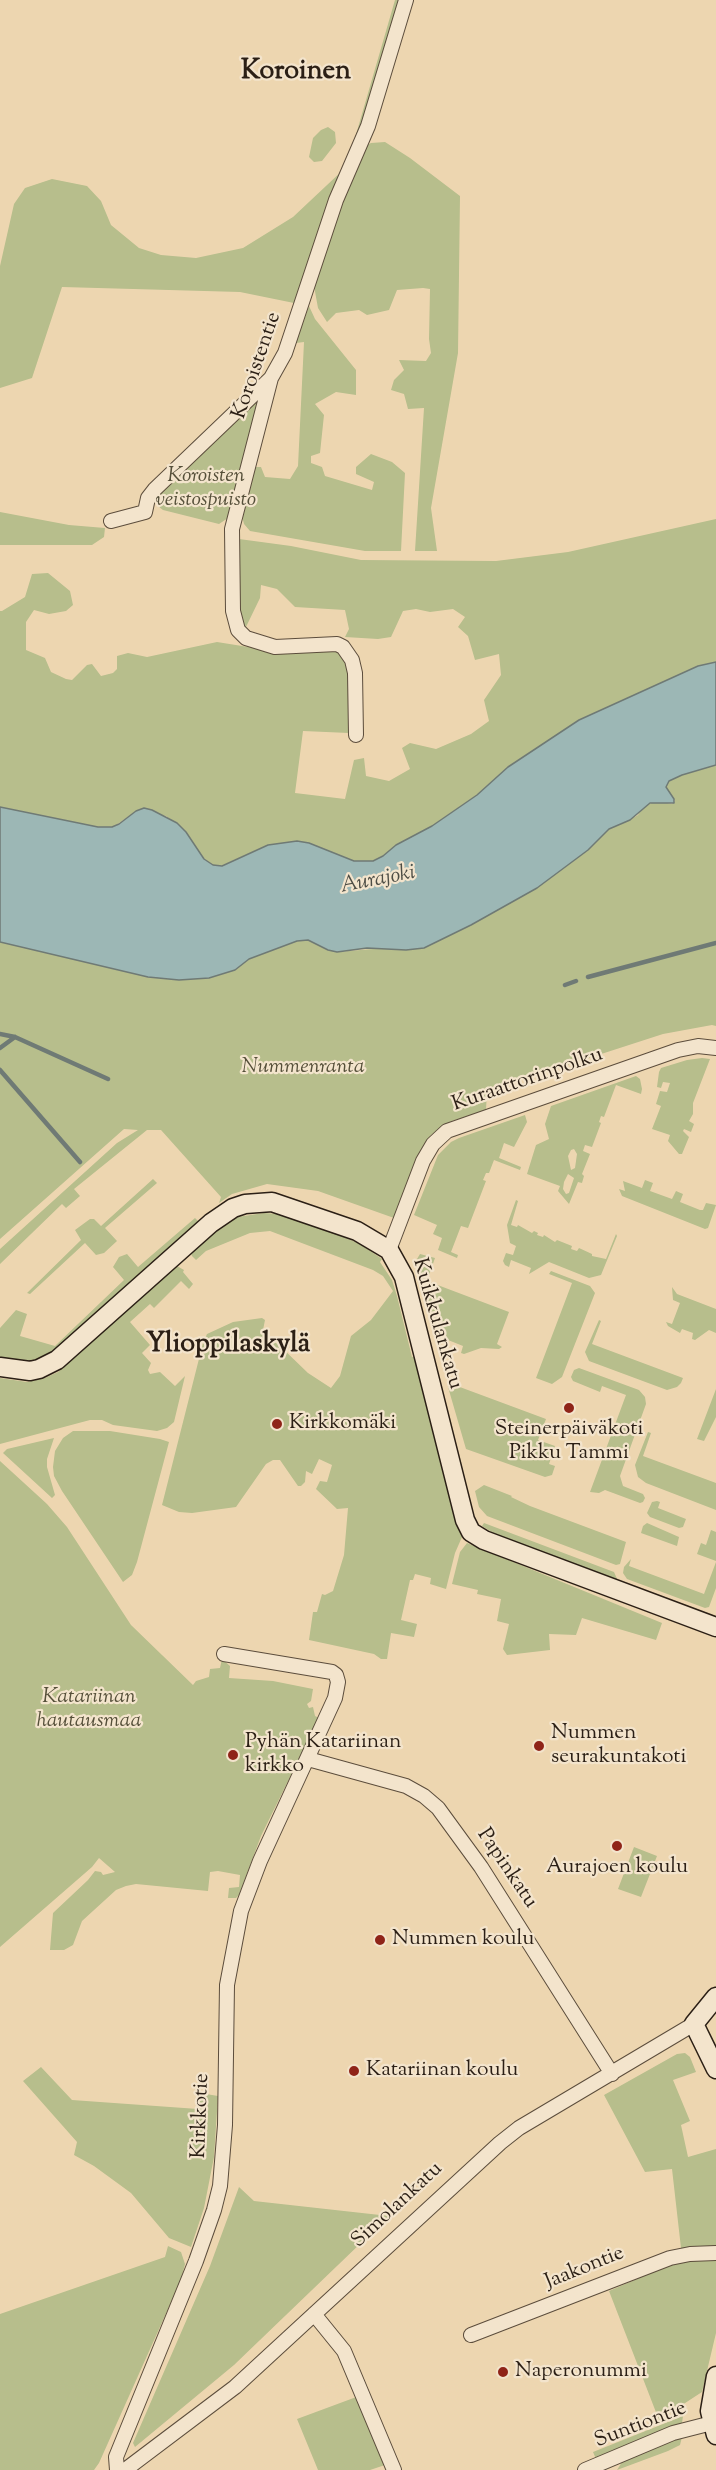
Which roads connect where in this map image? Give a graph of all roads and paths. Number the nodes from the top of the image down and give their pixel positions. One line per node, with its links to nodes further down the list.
1 (406, 0): 2 (street, Koroistentie)
2 (272, 378): 3 (street); 4 (street, Koroistentie)
3 (111, 521)
4 (356, 735)
5 (716, 1048): 6 (street, Kuraattorinpolku)
6 (389, 1250): 7 (street, Kuikkulankatu); 8 (street, Kuikkulankatu)
7 (0, 1367)
8 (716, 1628)
9 (224, 1654): 10 (street, Kirkkotie)
10 (308, 1759): 14 (street, Papinkatu); 20 (street, Kirkkotie)
11 (716, 1997): 12 (street, Simolankatu)
12 (694, 2024): 13 (street); 14 (street, Simolankatu)
13 (716, 2069)
14 (612, 2074): 16 (street, Simolankatu)
15 (716, 2253): 17 (street, Jaakontie)
16 (314, 2314): 21 (street, Simolankatu); 22 (street)
17 (471, 2335)
18 (716, 2376): 19 (street)
19 (714, 2429): 23 (street, Suntiontie)
20 (117, 2470)
21 (125, 2470)
22 (394, 2470)
23 (585, 2470)

